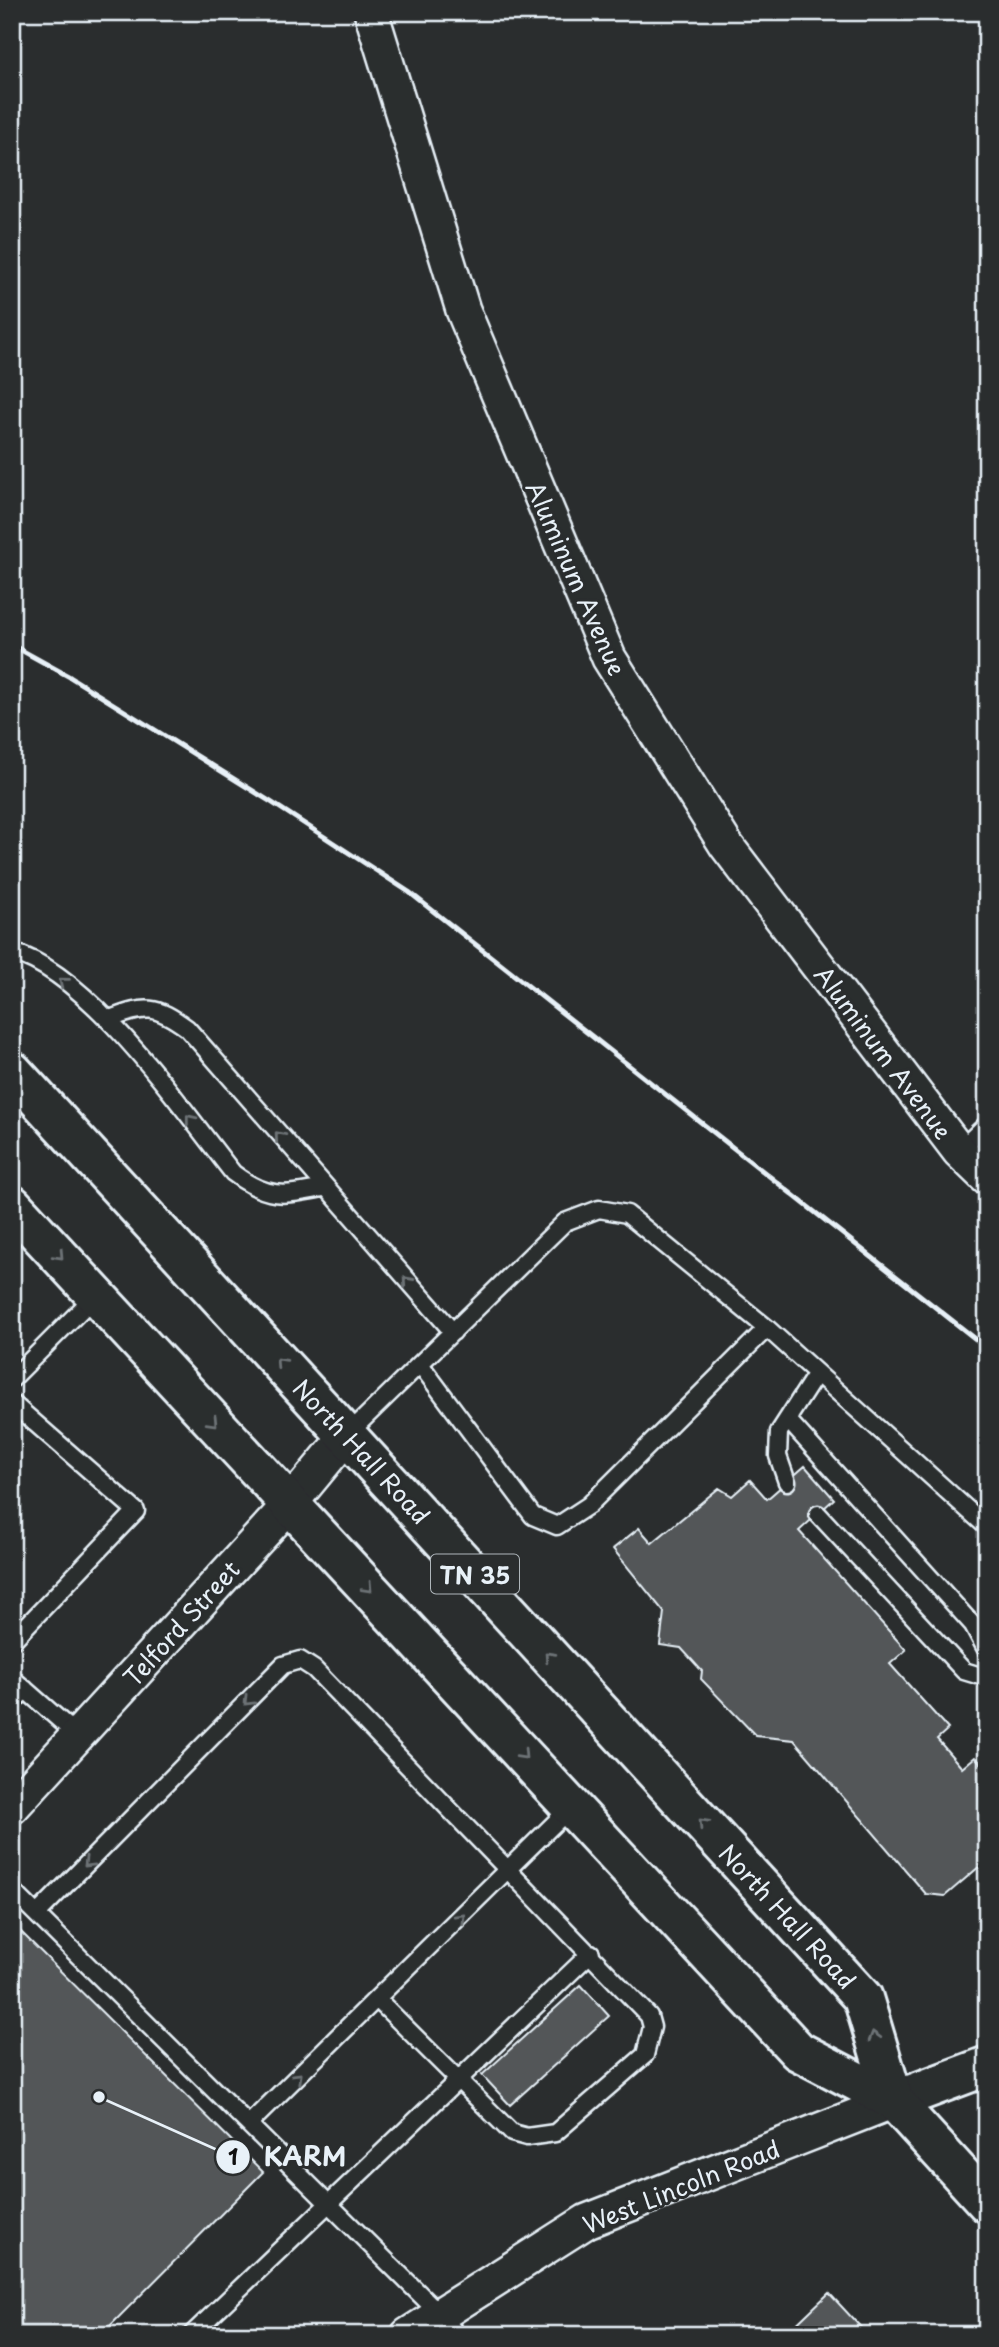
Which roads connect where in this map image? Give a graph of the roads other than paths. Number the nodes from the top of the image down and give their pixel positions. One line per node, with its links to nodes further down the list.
1 (371, 12): 6 (street, Aluminum Avenue)
2 (12, 952): 3 (lane, one-way to 2)
3 (110, 1019): 8 (lane, one-way to 3); 8 (lane, one-way to 3)
4 (12, 1071): 18 (main road, North Hall Road / TN 35, one-way to 4)
5 (987, 1124): 6 (lane)
6 (959, 1151): 7 (street, Aluminum Avenue)
7 (987, 1178)
8 (323, 1188): 12 (lane, one-way to 8)
9 (12, 1205): 10 (main road, one-way to 10)
10 (96, 1296): 15 (lane); 20 (main road, one-way to 20)
11 (767, 1328): 12 (lane); 13 (lane); 14 (lane)
12 (453, 1332): 13 (lane)
13 (420, 1364): 18 (lane)
14 (817, 1373): 17 (lane); 22 (lane)
15 (12, 1380)
16 (12, 1403): 23 (lane)
17 (788, 1420): 19 (lane); 24 (lane)
18 (347, 1435): 20 (street, Telford Street); 39 (main road, North Hall Road / TN 35, one-way to 18)
19 (787, 1482)
20 (290, 1504): 29 (street, Telford Street); 31 (main road, one-way to 31)
21 (818, 1514): 26 (lane)
22 (987, 1527)
23 (12, 1641)
24 (987, 1651)
25 (12, 1678): 27 (lane)
26 (987, 1678)
27 (25, 1689): 28 (lane); 29 (lane)
28 (12, 1704)
29 (78, 1736): 30 (street, Telford Street)
30 (12, 1807)
31 (571, 1807): 32 (lane); 39 (main road)
32 (509, 1870): 34 (lane, one-way to 34); 35 (lane); 36 (lane, one-way to 32)
33 (12, 1890): 34 (lane)
34 (37, 1914): 40 (lane)
35 (591, 1954): 38 (lane); 38 (lane)
36 (378, 2000): 38 (lane); 40 (lane, one-way to 36)
37 (987, 2066): 39 (main road)
38 (459, 2081): 42 (lane)
39 (894, 2102): 41 (main road); 43 (street, West Lincoln Road)
40 (249, 2124): 42 (lane)
41 (987, 2203)
42 (329, 2204): 43 (lane); 44 (lane)
43 (449, 2324): 45 (street, West Lincoln Road)
44 (191, 2335)
45 (408, 2335)

